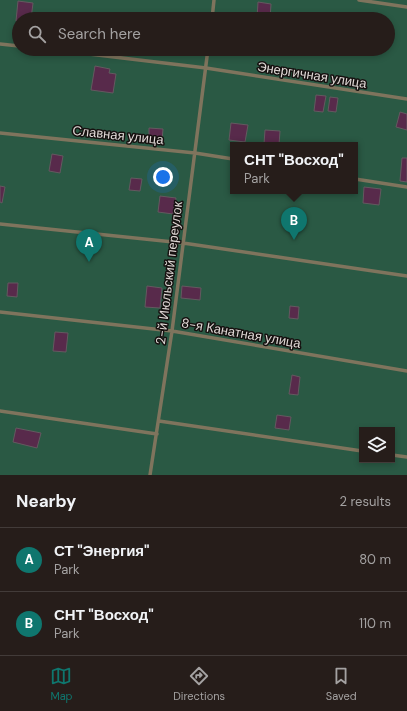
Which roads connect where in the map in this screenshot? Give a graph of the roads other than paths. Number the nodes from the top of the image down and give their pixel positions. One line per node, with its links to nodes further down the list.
1 (214, 0): 4 (lane)
2 (359, 0): 3 (lane)
3 (407, 7)
4 (213, 12)
5 (0, 44): 6 (lane)
6 (12, 45)
7 (106, 56): 9 (lane, Энергичная улица)
8 (207, 56): 9 (lane, 2-й Июльский переулок)
9 (206, 68): 10 (lane, Энергичная улица); 12 (lane, 2-й Июльский переулок)
10 (407, 99)
11 (0, 133): 12 (lane, Славная улица)
12 (194, 153): 13 (lane, Славная улица); 17 (lane, 2-й Июльский переулок)
13 (230, 159)
14 (358, 179): 15 (lane)
15 (407, 187)
16 (0, 224): 17 (lane)
17 (183, 243): 18 (lane); 20 (lane, 2-й Июльский переулок)
18 (407, 276)
19 (0, 312): 20 (lane, 8-я Канатная улица)
20 (172, 331): 21 (lane, 8-я Канатная улица); 23 (lane, 2-й Июльский переулок)
21 (407, 371)
22 (0, 411): 24 (lane)
23 (159, 421): 24 (lane, 2-й Июльский переулок); 25 (lane)
24 (156, 434): 28 (lane, 2-й Июльский переулок)
25 (359, 451)
26 (395, 455): 27 (lane)
27 (407, 457)
28 (150, 475)

